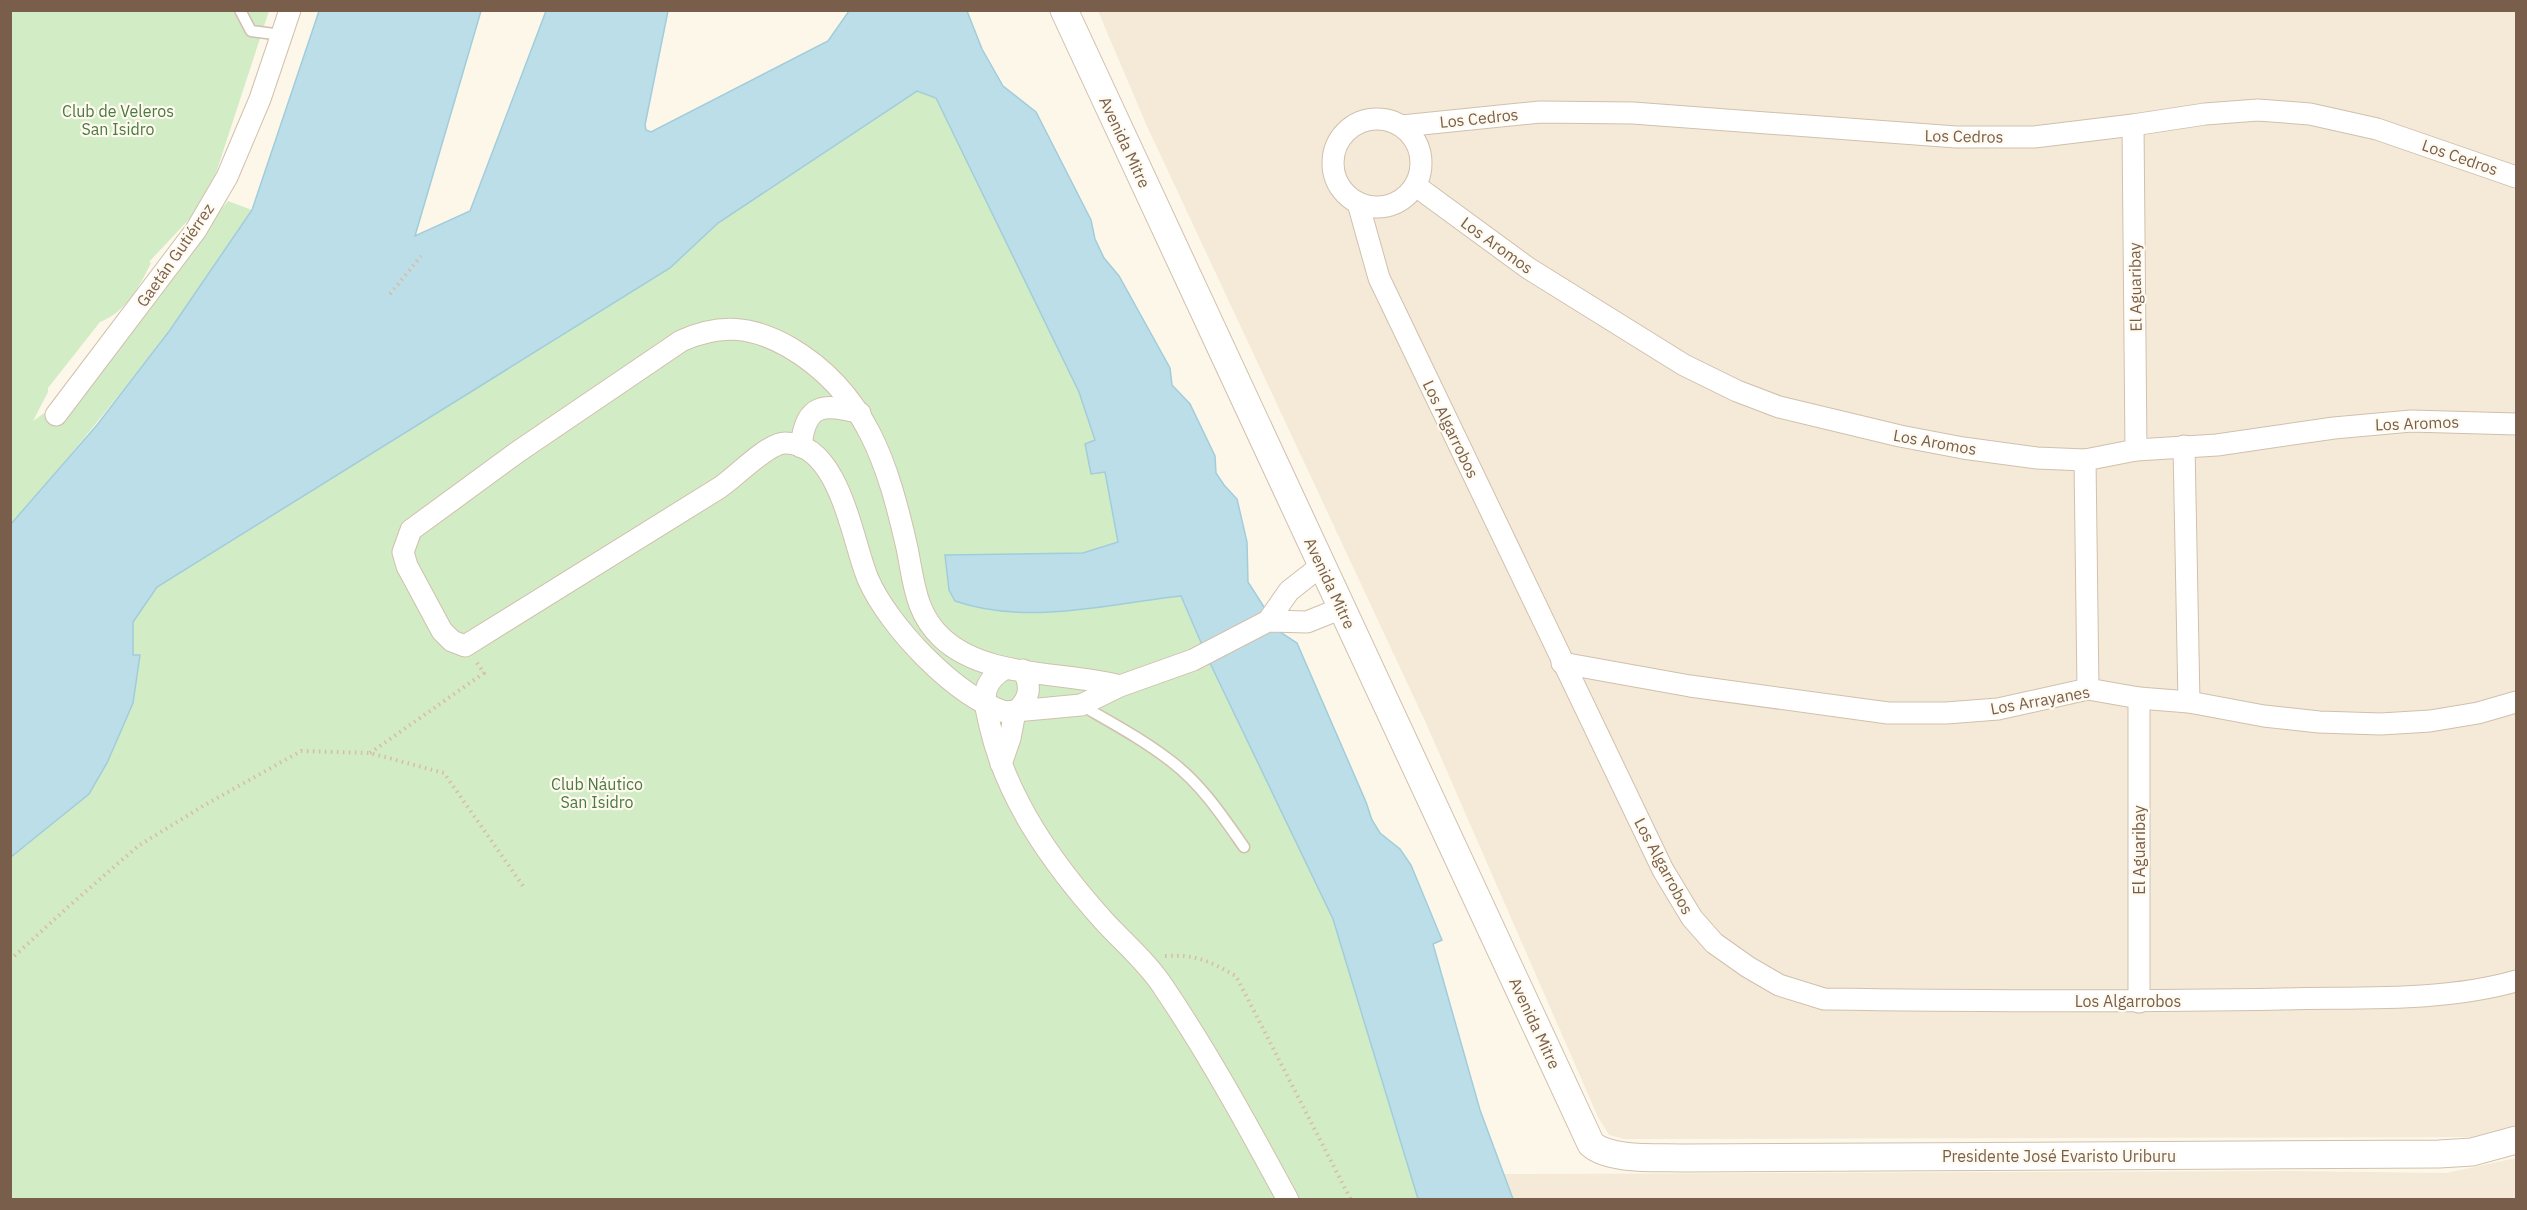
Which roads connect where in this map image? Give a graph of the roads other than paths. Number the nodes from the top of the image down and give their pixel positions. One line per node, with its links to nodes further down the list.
1 (240, 10): 4 (lane)
2 (290, 10): 4 (street, Gaetán Gutiérrez)
3 (1064, 10): 17 (street, Avenida Mitre)
4 (282, 35): 11 (street, Gaetán Gutiérrez)
5 (2133, 125): 6 (street, Los Cedros); 7 (street, Los Cedros); 15 (street, El Aguaribay)
6 (1402, 126): 8 (street); 9 (street, Los Cedros)
7 (2517, 177)
8 (1416, 186): 9 (street); 16 (street, Los Aromos)
9 (1358, 203): 20 (street, Los Algarrobos)
10 (860, 413): 14 (street); 14 (street); 21 (street)
11 (56, 415)
12 (2517, 424): 13 (street, Los Aromos)
13 (2184, 446): 15 (street, Los Aromos); 26 (street)
14 (801, 447): 25 (street)
15 (2136, 450): 16 (street, Los Aromos)
16 (2085, 460): 23 (street)
17 (1322, 565): 18 (street, Avenida Mitre); 19 (street)
18 (1342, 608): 19 (street); 35 (street, Avenida Mitre)
19 (1264, 623): 22 (street)
20 (1562, 663): 23 (street, Los Arrayanes); 33 (street, Los Algarrobos)
21 (1015, 669): 22 (street); 25 (street); 29 (street)
22 (1120, 686): 28 (street)
23 (2088, 689): 24 (street, Los Arrayanes)
24 (2139, 698): 26 (street, Los Arrayanes); 33 (street, El Aguaribay)
25 (985, 702): 29 (street); 30 (street)
26 (2189, 702): 27 (street, Los Arrayanes)
27 (2517, 702)
28 (1081, 705): 29 (street); 31 (lane)
29 (1015, 712): 30 (street)
30 (1001, 764): 36 (street)
31 (1244, 847)
32 (2517, 981): 33 (street, Los Algarrobos)
33 (2139, 1002)
34 (2517, 1140): 35 (street, Presidente José Evaristo Uriburu)
35 (1600, 1152)
36 (1288, 1200)

